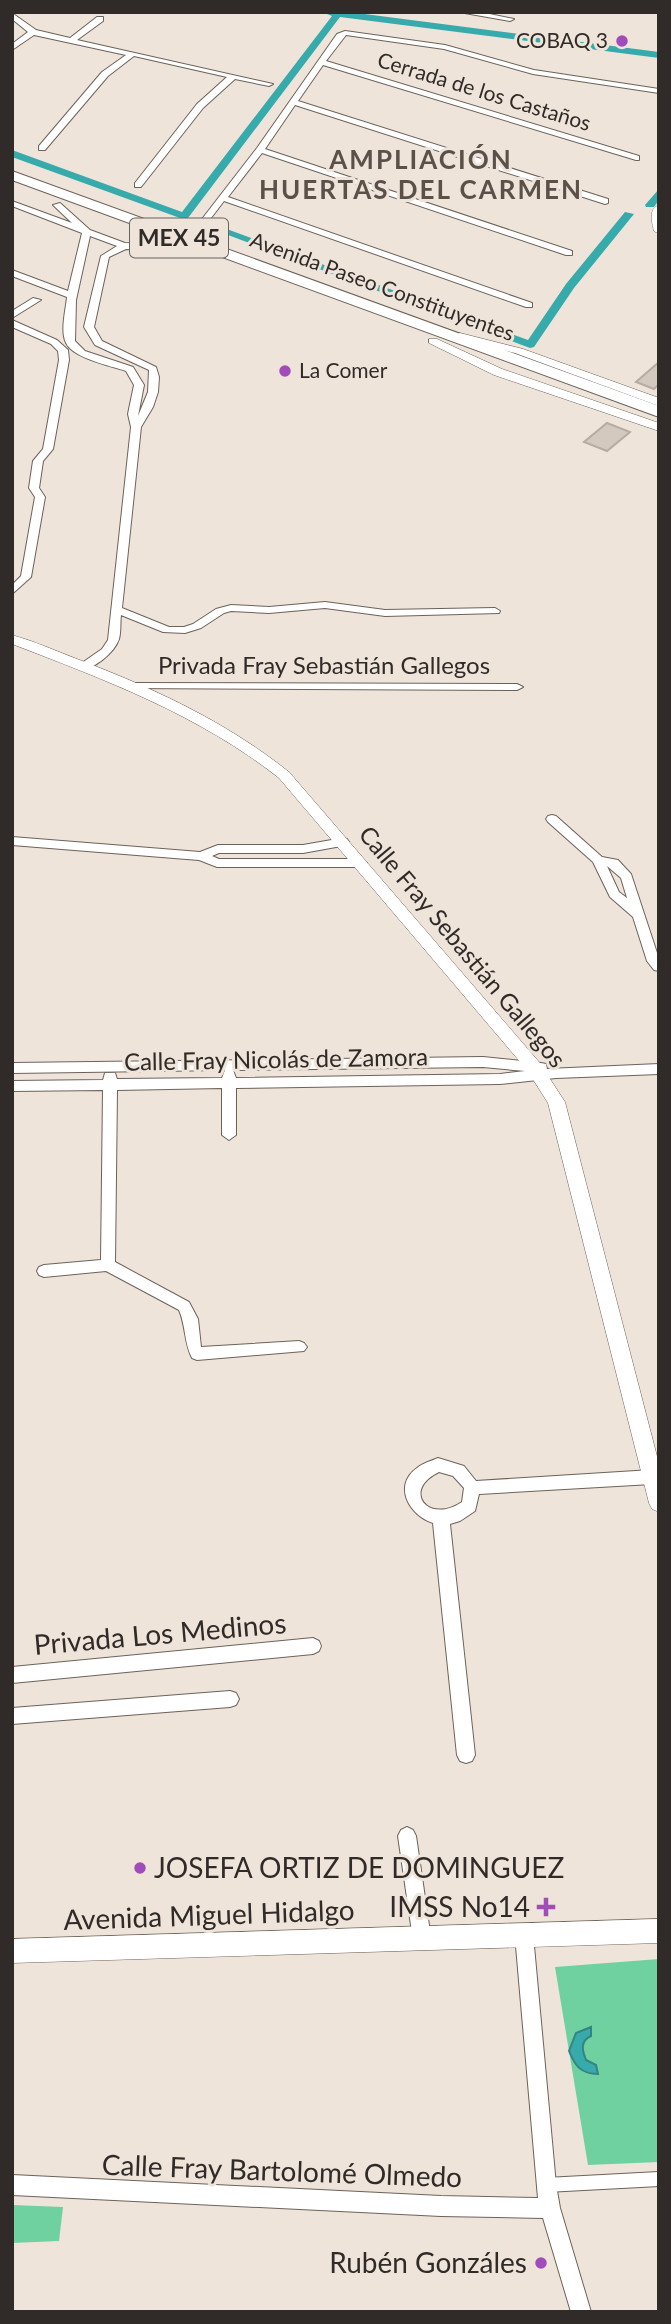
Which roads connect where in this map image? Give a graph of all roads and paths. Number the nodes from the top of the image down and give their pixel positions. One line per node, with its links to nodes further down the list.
1 (463, 12): 4 (street)
2 (12, 15): 5 (street)
3 (100, 19): 6 (street)
4 (510, 19)
5 (33, 32): 6 (street); 7 (street)
6 (72, 40): 8 (street)
7 (12, 47)
8 (132, 54): 10 (street); 14 (street)
9 (321, 62): 12 (street); 13 (street); 16 (street, Cerrada de los Castaños)
10 (233, 76): 11 (street); 18 (street)
11 (269, 84)
12 (659, 91)
13 (293, 102): 15 (street); 21 (street)
14 (41, 148)
15 (260, 150): 20 (street); 31 (street)
16 (636, 158)
17 (12, 175): 27 (highway, Avenida Paseo Constituyentes / MEX 45)
18 (138, 185)
19 (12, 189): 23 (highway, Avenida Paseo Constituyentes / MEX 45)
20 (223, 198): 27 (street); 36 (street)
21 (605, 201)
22 (12, 203): 26 (street)
23 (57, 205): 26 (street); 29 (highway, Avenida Paseo Constituyentes / MEX 45)
24 (659, 208): 25 (street)
25 (659, 231)
26 (87, 232): 28 (street); 30 (street)
27 (189, 242): 41 (highway, Avenida Paseo Constituyentes / MEX 45)
28 (124, 246): 29 (street); 32 (street)
29 (173, 248): 41 (highway, Avenida Paseo Constituyentes / MEX 45)
30 (82, 253): 32 (street); 34 (street)
31 (569, 253)
32 (105, 256): 46 (street)
33 (12, 273): 34 (street)
34 (72, 296): 46 (street)
35 (36, 300): 37 (street)
36 (529, 305)
37 (12, 315)
38 (12, 323): 39 (street)
39 (30, 330): 40 (street); 48 (street)
40 (12, 331)
41 (440, 337): 42 (highway, Avenida Paseo Constituyentes / MEX 45); 43 (street); 47 (street)
42 (523, 367): 44 (highway, Avenida Paseo Constituyentes / MEX 45); 45 (highway, Avenida Paseo Constituyentes / MEX 45)
43 (659, 402)
44 (659, 412)
45 (659, 420)
46 (136, 427): 49 (street)
47 (659, 427)
48 (12, 590)
49 (118, 610): 50 (street); 52 (street)
50 (495, 611)
51 (12, 639): 52 (street, Calle Fray Sebastián Gallegos)
52 (83, 667): 53 (street, Calle Fray Sebastián Gallegos)
53 (130, 686): 54 (street, Privada Fray Sebastián Gallegos); 57 (street, Calle Fray Sebastián Gallegos)
54 (517, 687)
55 (552, 819): 59 (street)
56 (12, 841): 58 (street)
57 (343, 842): 58 (street); 60 (street, Calle Fray Sebastián Gallegos)
58 (201, 856): 60 (street)
59 (598, 860): 61 (street); 61 (street)
60 (362, 863): 67 (street, Calle Fray Sebastián Gallegos)
61 (638, 914): 62 (street)
62 (659, 967)
63 (229, 1065): 64 (street, Calle Fray Nicolás de Zamora); 67 (street, Calle Fray Nicolás de Zamora); 68 (street)
64 (110, 1066): 65 (street, Calle Fray Nicolás de Zamora); 69 (street)
65 (12, 1068)
66 (659, 1069): 67 (street)
67 (543, 1071): 68 (street, Calle Fray Nicolás de Zamora); 75 (street, Calle Fray Sebastián Gallegos)
68 (230, 1083): 69 (street, Calle Fray Nicolás de Zamora); 71 (street)
69 (110, 1085): 70 (street, Calle Fray Nicolás de Zamora); 72 (street)
70 (12, 1086)
71 (229, 1135)
72 (107, 1265): 73 (street); 74 (street)
73 (44, 1271)
74 (299, 1348)
75 (652, 1477): 76 (street); 77 (street, Calle Fray Sebastián Gallegos)
76 (472, 1488): 78 (street); 78 (street)
77 (659, 1503)
78 (441, 1519): 83 (street)
79 (313, 1646): 80 (street, Privada Los Medinos)
80 (12, 1675)
81 (230, 1699): 82 (street)
82 (12, 1716)
83 (466, 1755)
84 (407, 1836): 87 (street)
85 (659, 1931): 86 (street, Avenida Miguel Hidalgo)
86 (524, 1935): 87 (street, Avenida Miguel Hidalgo); 91 (street)
87 (422, 1939): 88 (street, Avenida Miguel Hidalgo)
88 (12, 1951)
89 (659, 2179): 91 (street)
90 (12, 2185): 92 (street, Calle Fray Bartolomé Olmedo)
91 (546, 2185): 92 (street)
92 (550, 2208): 93 (street)
93 (580, 2312)

